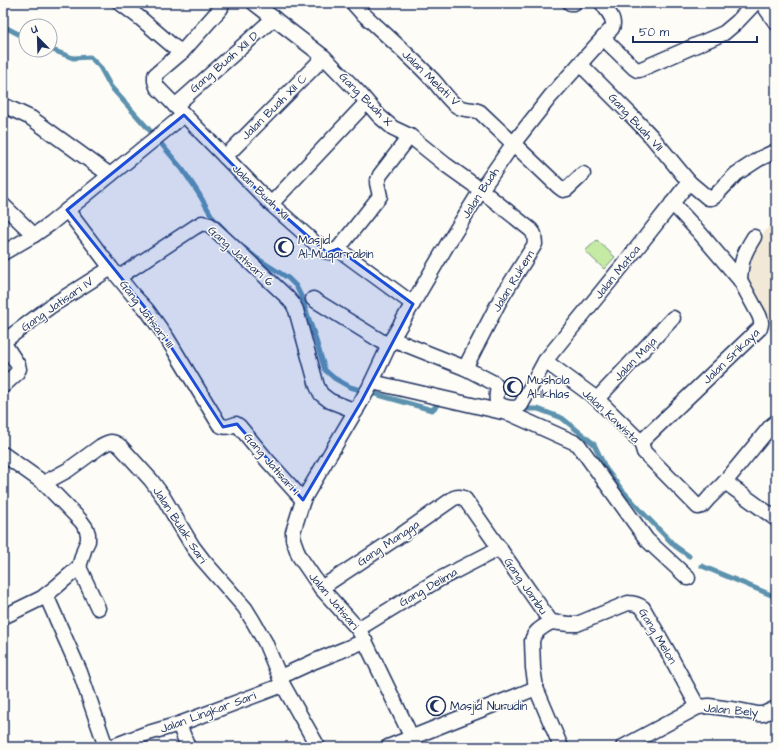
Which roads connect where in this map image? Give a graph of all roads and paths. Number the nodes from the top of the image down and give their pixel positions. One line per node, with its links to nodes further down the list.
1 (120, 3): 13 (street)
2 (254, 3): 10 (street, Gang Buah X)
3 (353, 3): 20 (street, Jalan Melati V)
4 (570, 3): 5 (street)
5 (574, 3)
6 (602, 3): 12 (street, Jalan Buah)
7 (755, 3): 12 (street)
8 (762, 3): 11 (street)
9 (221, 8): 13 (street)
10 (274, 18): 14 (street, Gang Buah X); 18 (street, Gang Buah XII D)
11 (776, 23)
12 (603, 38): 15 (street, Jalan Buah)
13 (182, 52): 18 (street, Jalan Buah XII)
14 (324, 57): 16 (street, Gang Buah X); 22 (street, Jalan Buah XII C)
15 (580, 64): 20 (street, Jalan Buah); 25 (street, Gang Buah VII)
16 (366, 103): 19 (street, Gang Buah X); 28 (street)
17 (3, 105): 24 (street)
18 (179, 110): 22 (street, Jalan Buah XII); 24 (street)
19 (410, 136): 26 (street, Gang Buah X); 33 (street)
20 (513, 144): 23 (street, Jalan Melati V); 26 (street, Jalan Buah)
21 (776, 151): 25 (street, Gang Buah VII)
22 (225, 157): 28 (street, Jalan Buah XII)
23 (583, 174)
24 (110, 175): 30 (street)
25 (689, 182): 27 (street, Jalan Matoa)
26 (481, 190): 38 (street, Jalan Buah); 43 (street, Jalan Rukem)
27 (672, 203): 36 (street, Jalan Srikaya); 42 (street, Jalan Matoa)
28 (271, 204): 33 (street, Jalan Buah XII)
29 (3, 205): 31 (street)
30 (67, 210): 31 (street); 35 (street, Gang Jatisari III)
31 (34, 235): 34 (street)
32 (754, 236): 36 (street)
33 (338, 249): 38 (street)
34 (3, 253)
35 (115, 272): 40 (street, Gang Jatisari IV); 47 (street, Gang Jatisari 6); 49 (street, Gang Jatisari III)
36 (740, 280): 50 (street, Jalan Srikaya)
37 (312, 299): 41 (street)
38 (413, 304): 41 (street, Jalan Buah)
39 (673, 318): 46 (street, Jalan Maja)
40 (3, 342): 45 (street)
41 (390, 342): 43 (street); 44 (street, Jalan Buah)
42 (545, 361): 43 (street); 46 (street, Jalan Kawista)
43 (464, 368)
44 (370, 385): 47 (street, Jalan Buah); 59 (street)
45 (3, 386)
46 (596, 399): 50 (street, Jalan Kawista)
47 (358, 407): 55 (street, Jalan Jatisari)
48 (776, 422): 52 (street)
49 (219, 424): 55 (street, Gang Jatisari I)
50 (641, 442): 52 (street, Jalan Kawista)
51 (3, 454): 53 (street)
52 (725, 482): 56 (street)
53 (44, 483): 58 (street); 67 (street, Jalan Bulak Sari)
54 (454, 498): 57 (street, Gang Jambu); 60 (street, Gang Mangga)
55 (303, 500): 60 (street, Jalan Jatisari)
56 (776, 519)
57 (500, 548): 64 (street, Gang Jambu); 65 (street, Gang Delima)
58 (79, 567): 61 (street); 62 (street)
59 (688, 578)
60 (321, 588): 65 (street, Jalan Jatisari)
61 (46, 594): 63 (street); 73 (street)
62 (98, 608)
63 (3, 616)
64 (551, 622): 68 (street, Gang Jambu); 69 (street, Gang Melon)
65 (358, 629): 66 (street, Jalan Jatisari)
66 (366, 641): 67 (street, Jalan Lingkar Sari); 72 (street, Jalan Jatisari)
67 (282, 681): 71 (street, Jalan Lingkar Sari); 75 (street, Jalan Bulak Sari)
68 (536, 688): 72 (street); 77 (street)
69 (698, 707): 70 (street, Jalan Bely); 78 (street, Jalan Bely)
70 (776, 708)
71 (179, 724): 73 (street, Jalan Lingkar Sari); 74 (street)
72 (413, 742): 76 (street)
73 (113, 746)
74 (188, 747)
75 (318, 747)
76 (388, 747)
77 (561, 747)
78 (623, 747)

